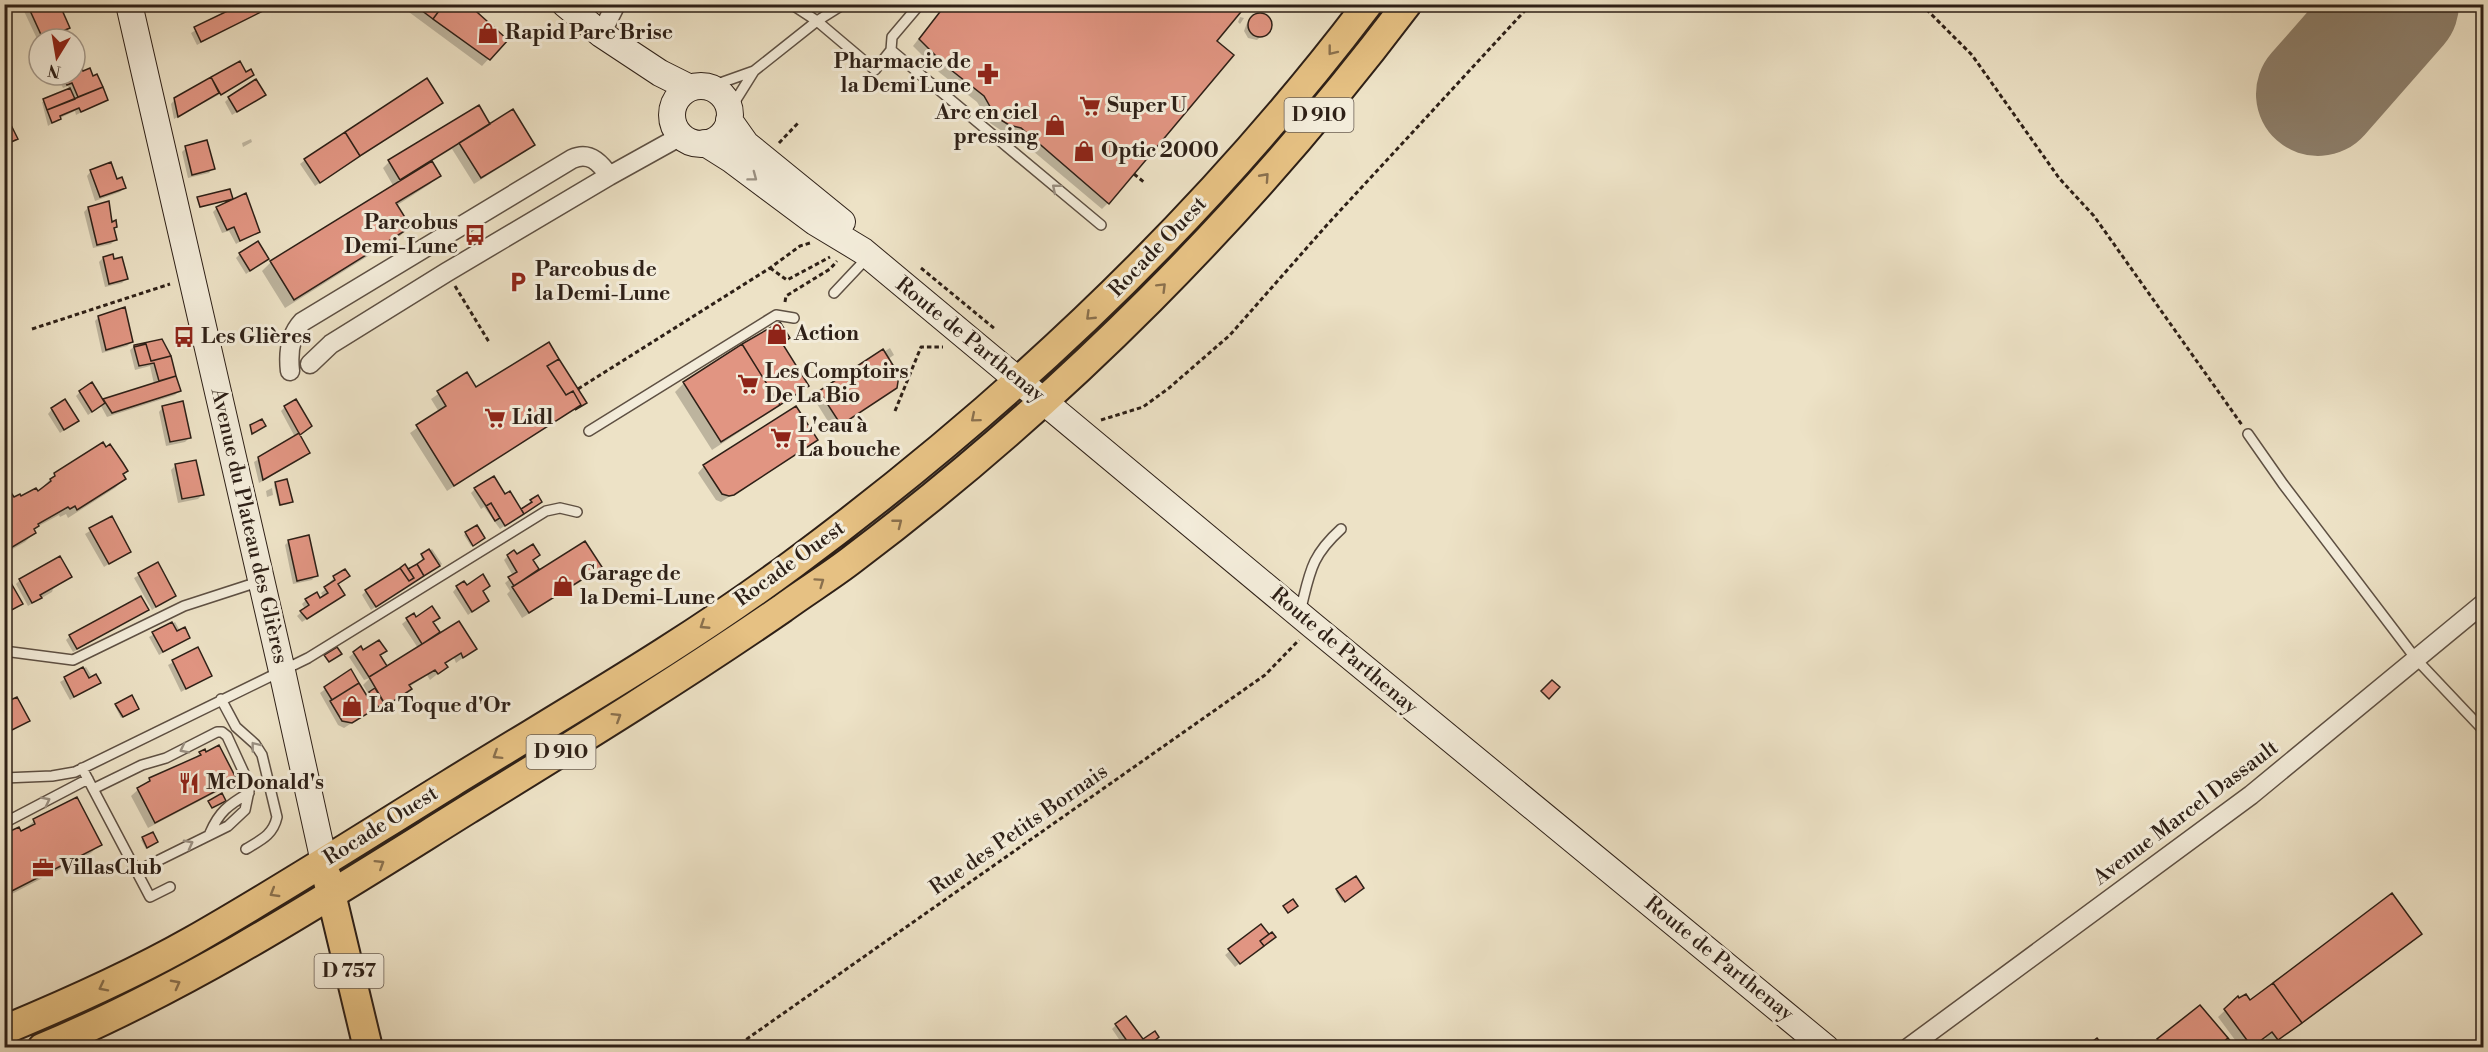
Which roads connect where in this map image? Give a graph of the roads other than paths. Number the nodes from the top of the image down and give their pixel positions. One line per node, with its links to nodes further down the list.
1 (129, 4): 30 (main road, Avenue du Plateau des Glières)
2 (565, 4): 10 (main road)
3 (616, 4): 10 (street)
4 (791, 4): 9 (lane)
5 (844, 4): 9 (lane)
6 (920, 4): 11 (lane)
7 (1368, 4): 24 (main road, Rocade Ouest / D 910, one-way to 24)
8 (1407, 4): 25 (main road, Rocade Ouest / D 910, one-way to 8)
9 (817, 21): 11 (lane); 12 (lane)
10 (601, 33): 13 (main road); 14 (main road)
11 (891, 50): 18 (lane, one-way to 11)
12 (754, 71): 13 (lane); 15 (lane)
13 (700, 87): 14 (main road); 15 (main road)
14 (672, 111): 16 (main road)
15 (729, 116): 16 (main road); 19 (main road, Route de Parthenay)
16 (693, 140): 17 (street); 19 (main road, Route de Parthenay, one-way to 19)
17 (609, 176): 22 (street); 23 (street)
18 (1101, 225)
19 (861, 260): 20 (lane); 24 (main road, Route de Parthenay)
20 (834, 293)
21 (789, 317): 26 (lane)
22 (310, 364)
23 (290, 371)
24 (1020, 380): 25 (main road, Route de Parthenay); 46 (main road, Rocade Ouest / D 910, one-way to 46)
25 (1044, 400): 32 (main road, Route de Parthenay); 49 (main road, D 910, one-way to 25)
26 (589, 430)
27 (2248, 434): 34 (lane)
28 (577, 512): 35 (lane)
29 (1341, 529): 32 (lane)
30 (261, 580): 33 (lane); 35 (main road, Avenue du Plateau des Glières)
31 (2484, 603): 34 (street, Avenue Marcel Dassault)
32 (1305, 620): 53 (main road, Route de Parthenay)
33 (4, 651)
34 (2416, 659): 37 (lane); 54 (street, Avenue Marcel Dassault)
35 (282, 671): 36 (lane); 46 (main road, Avenue du Plateau des Glières)
36 (221, 699): 38 (lane); 45 (lane, one-way to 36)
37 (2484, 731)
38 (82, 768): 39 (lane); 40 (lane)
39 (4, 778)
40 (88, 779): 41 (lane); 43 (lane, one-way to 40)
41 (93, 789): 42 (lane, one-way to 41); 47 (lane)
42 (249, 793): 44 (lane); 44 (lane)
43 (4, 823)
44 (210, 833): 47 (lane, one-way to 44)
45 (246, 849)
46 (324, 862): 49 (main road, Avenue du Plateau des Glières / D 757); 50 (main road, Rocade Ouest / D 910, one-way to 50)
47 (137, 871): 48 (lane)
48 (170, 887)
49 (330, 895): 51 (main road, D 910, one-way to 49); 52 (main road, Avenue du Plateau des Glières / D 757)
50 (4, 1030)
51 (42, 1047)
52 (368, 1047)
53 (1826, 1047)
54 (1908, 1047)

